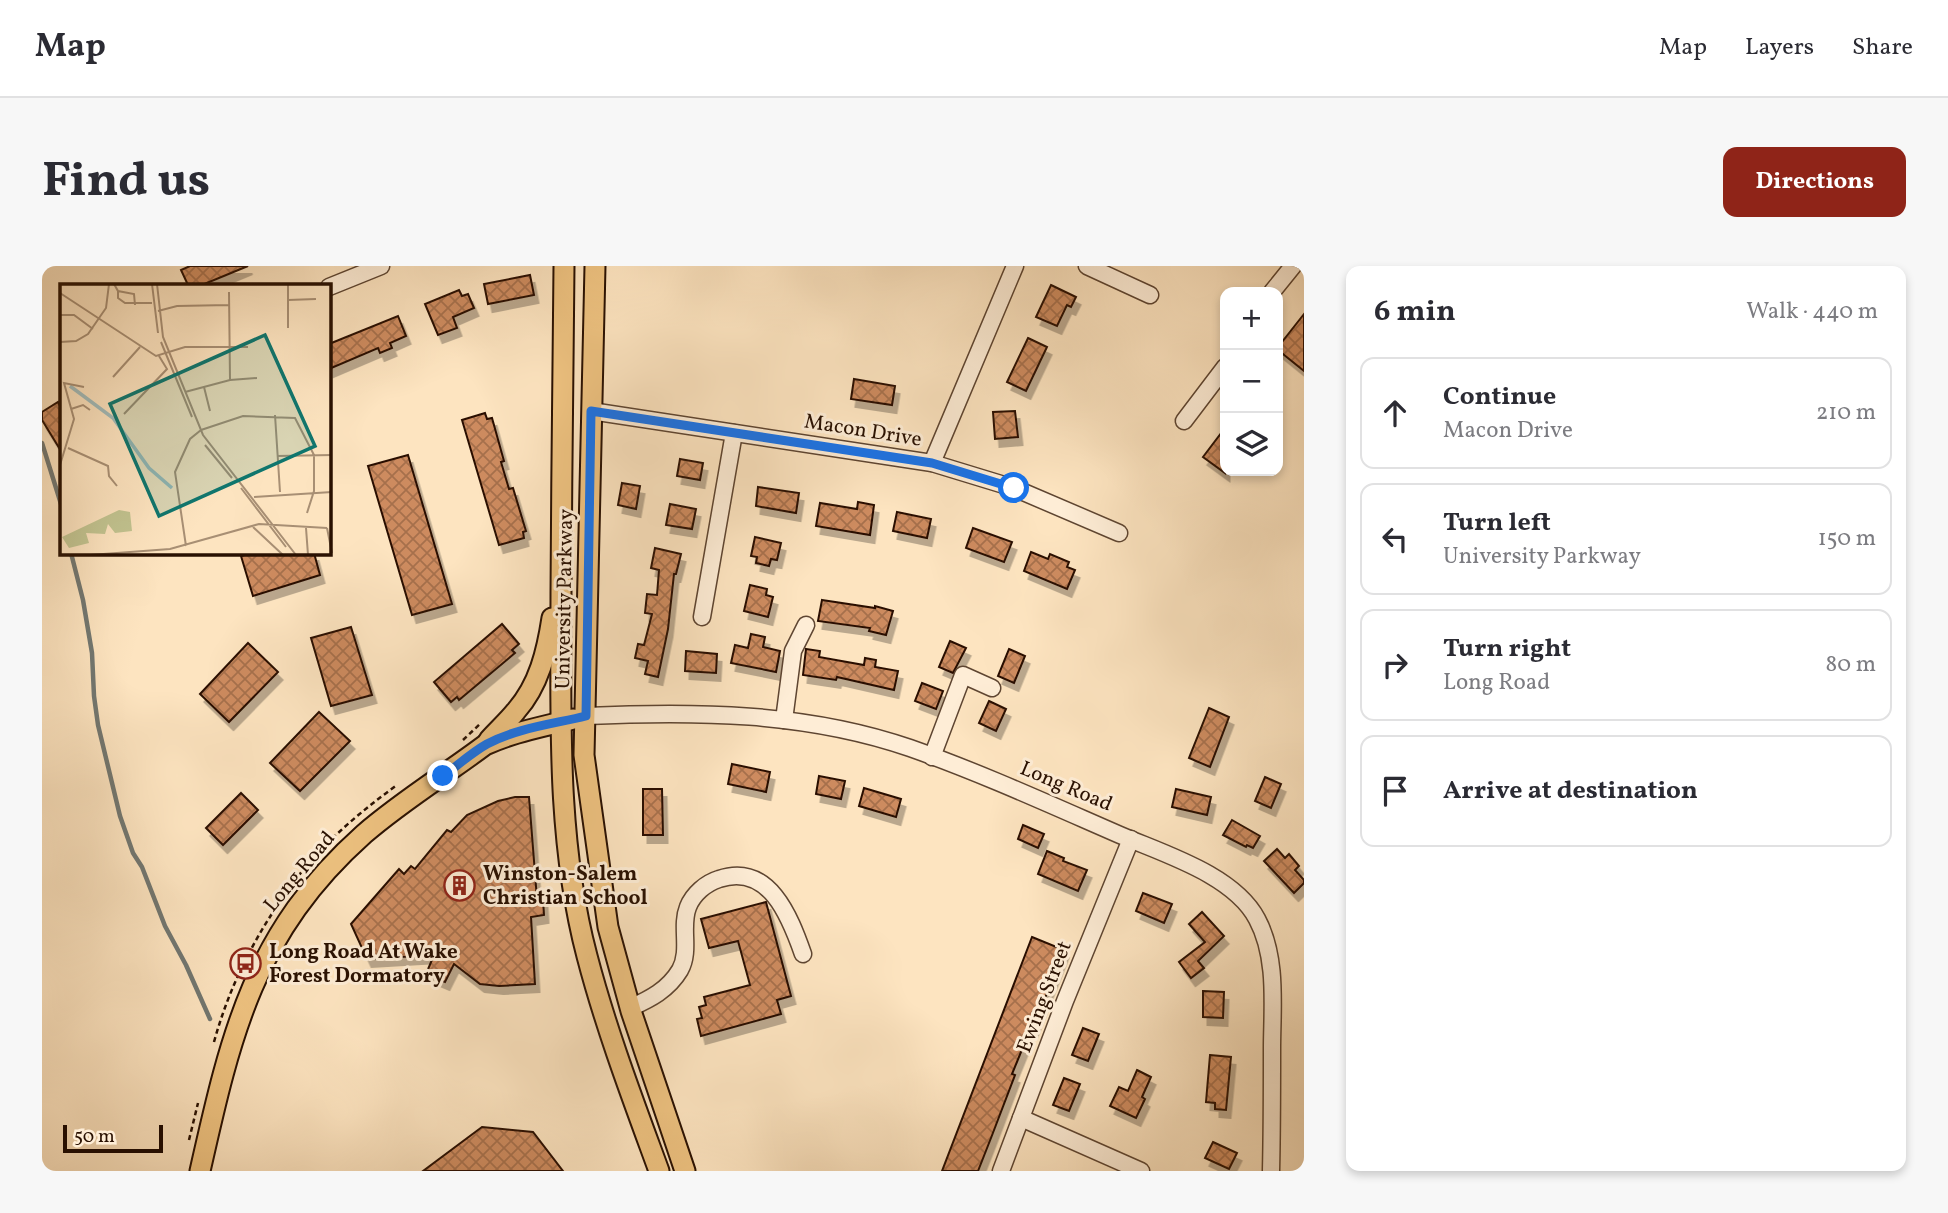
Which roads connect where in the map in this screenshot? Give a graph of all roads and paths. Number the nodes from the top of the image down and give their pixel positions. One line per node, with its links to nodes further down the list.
1 (381, 266): 7 (street)
2 (564, 266): 16 (main road, University Parkway)
3 (595, 266): 11 (main road, University Parkway)
4 (1015, 266): 14 (street)
5 (1087, 266): 9 (street)
6 (1293, 266): 8 (street)
7 (331, 286)
8 (1276, 287)
9 (1150, 295)
10 (1220, 374): 12 (street)
11 (591, 411): 13 (street, Macon Drive); 20 (main road, University Parkway)
12 (1184, 421)
13 (734, 433): 14 (street, Macon Drive); 17 (street)
14 (932, 463): 15 (street, Macon Drive)
15 (1119, 533)
16 (562, 590): 22 (main road, University Parkway); 23 (main road)
17 (702, 617)
18 (806, 625): 21 (street)
19 (992, 688): 24 (street)
20 (586, 716): 21 (street, Long Road); 22 (main road, Long Road); 28 (main road, University Parkway)
21 (784, 720): 24 (street, Long Road)
22 (561, 729): 23 (main road, Long Road); 25 (main road, Long Road); 31 (main road, University Parkway)
23 (485, 746): 25 (main road, Long Road)
24 (932, 757): 26 (street, Long Road)
25 (457, 766): 30 (main road, Long Road)
26 (1131, 839): 29 (street, Ewing Street); 35 (street, Long Road)
27 (803, 954): 28 (street)
28 (630, 1008): 32 (main road, University Parkway)
29 (1021, 1118): 33 (street, Ewing Street); 34 (street)
30 (200, 1171)
31 (659, 1171)
32 (685, 1171)
33 (1001, 1171)
34 (1141, 1171)
35 (1271, 1171)

